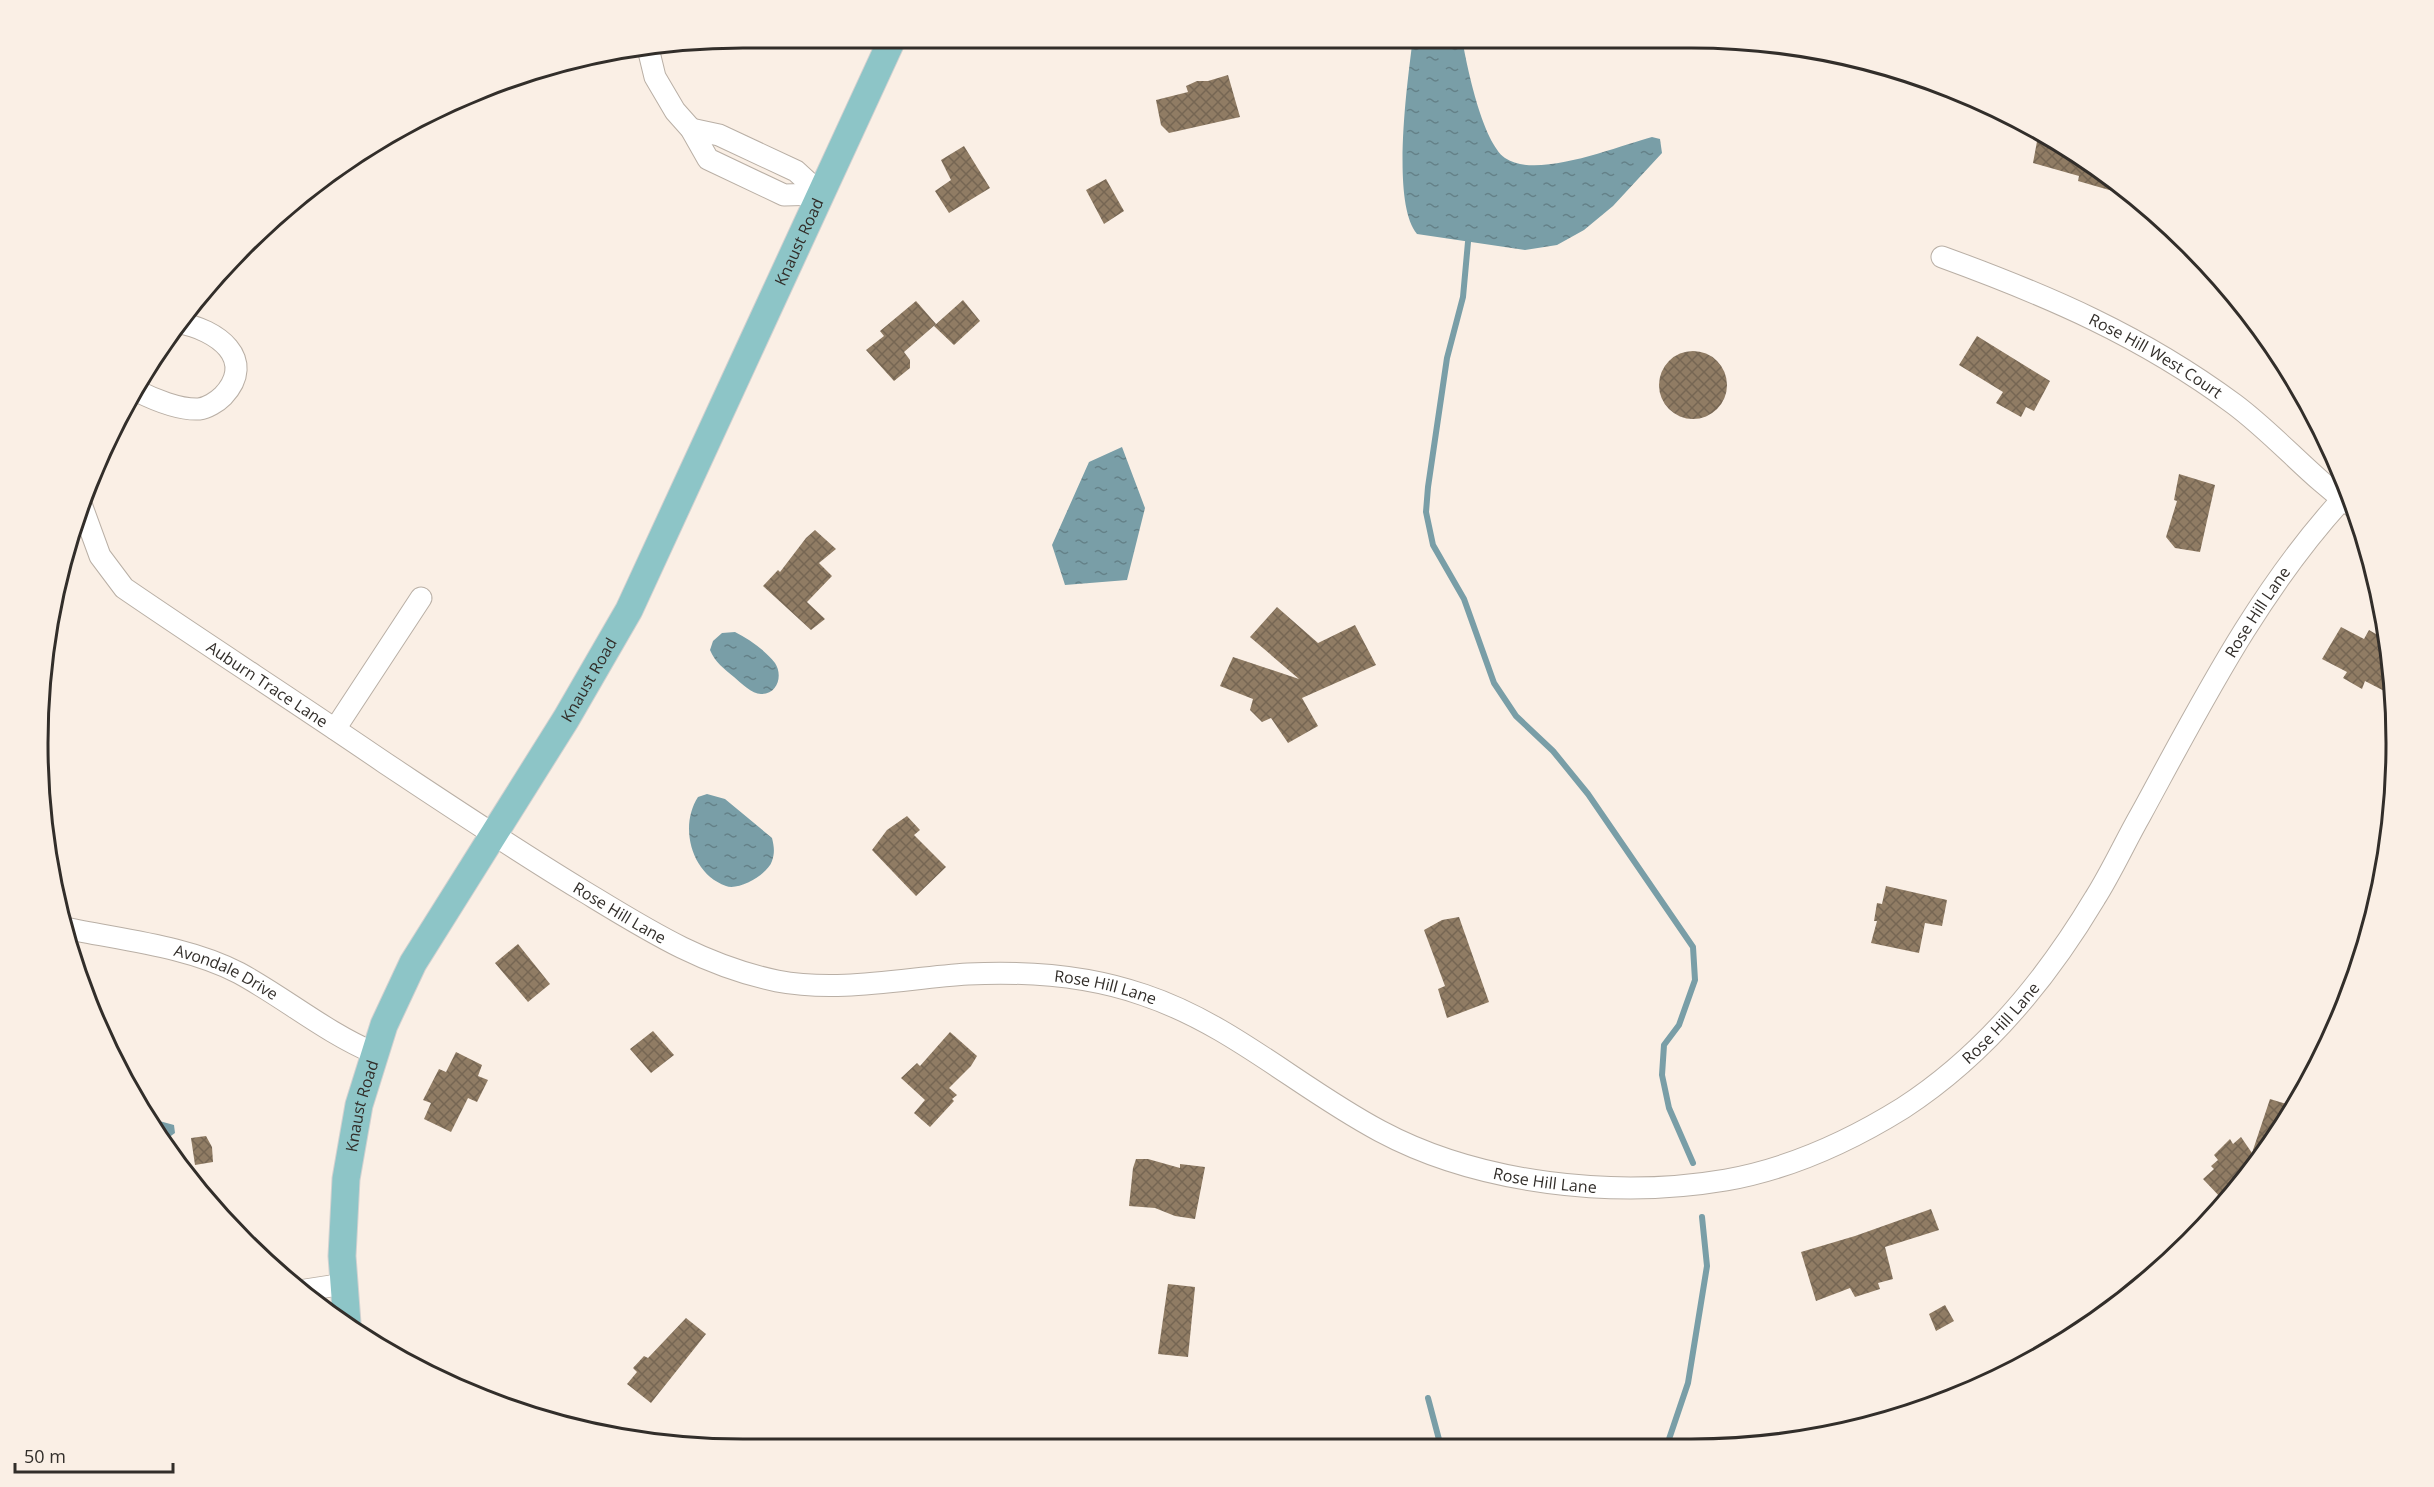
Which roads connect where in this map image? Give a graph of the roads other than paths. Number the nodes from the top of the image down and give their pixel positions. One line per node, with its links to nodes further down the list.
1 (888, 48): 3 (main road, Knaust Road)
2 (650, 55): 3 (street)
3 (821, 194): 12 (main road, Knaust Road)
4 (1942, 257): 7 (street, Rose Hill West Court)
5 (188, 325): 6 (street)
6 (143, 393)
7 (2338, 491)
8 (2344, 506): 12 (street, Rose Hill Lane)
9 (86, 518): 11 (street, Auburn Trace Lane)
10 (421, 598): 11 (street)
11 (335, 729): 12 (street, Auburn Trace Lane)
12 (492, 835): 14 (main road, Knaust Road)
13 (74, 930): 14 (street, Avondale Drive)
14 (374, 1053): 15 (main road, Knaust Road)
15 (344, 1284): 16 (street); 17 (main road, Knaust Road)
16 (313, 1289)
17 (346, 1314)

